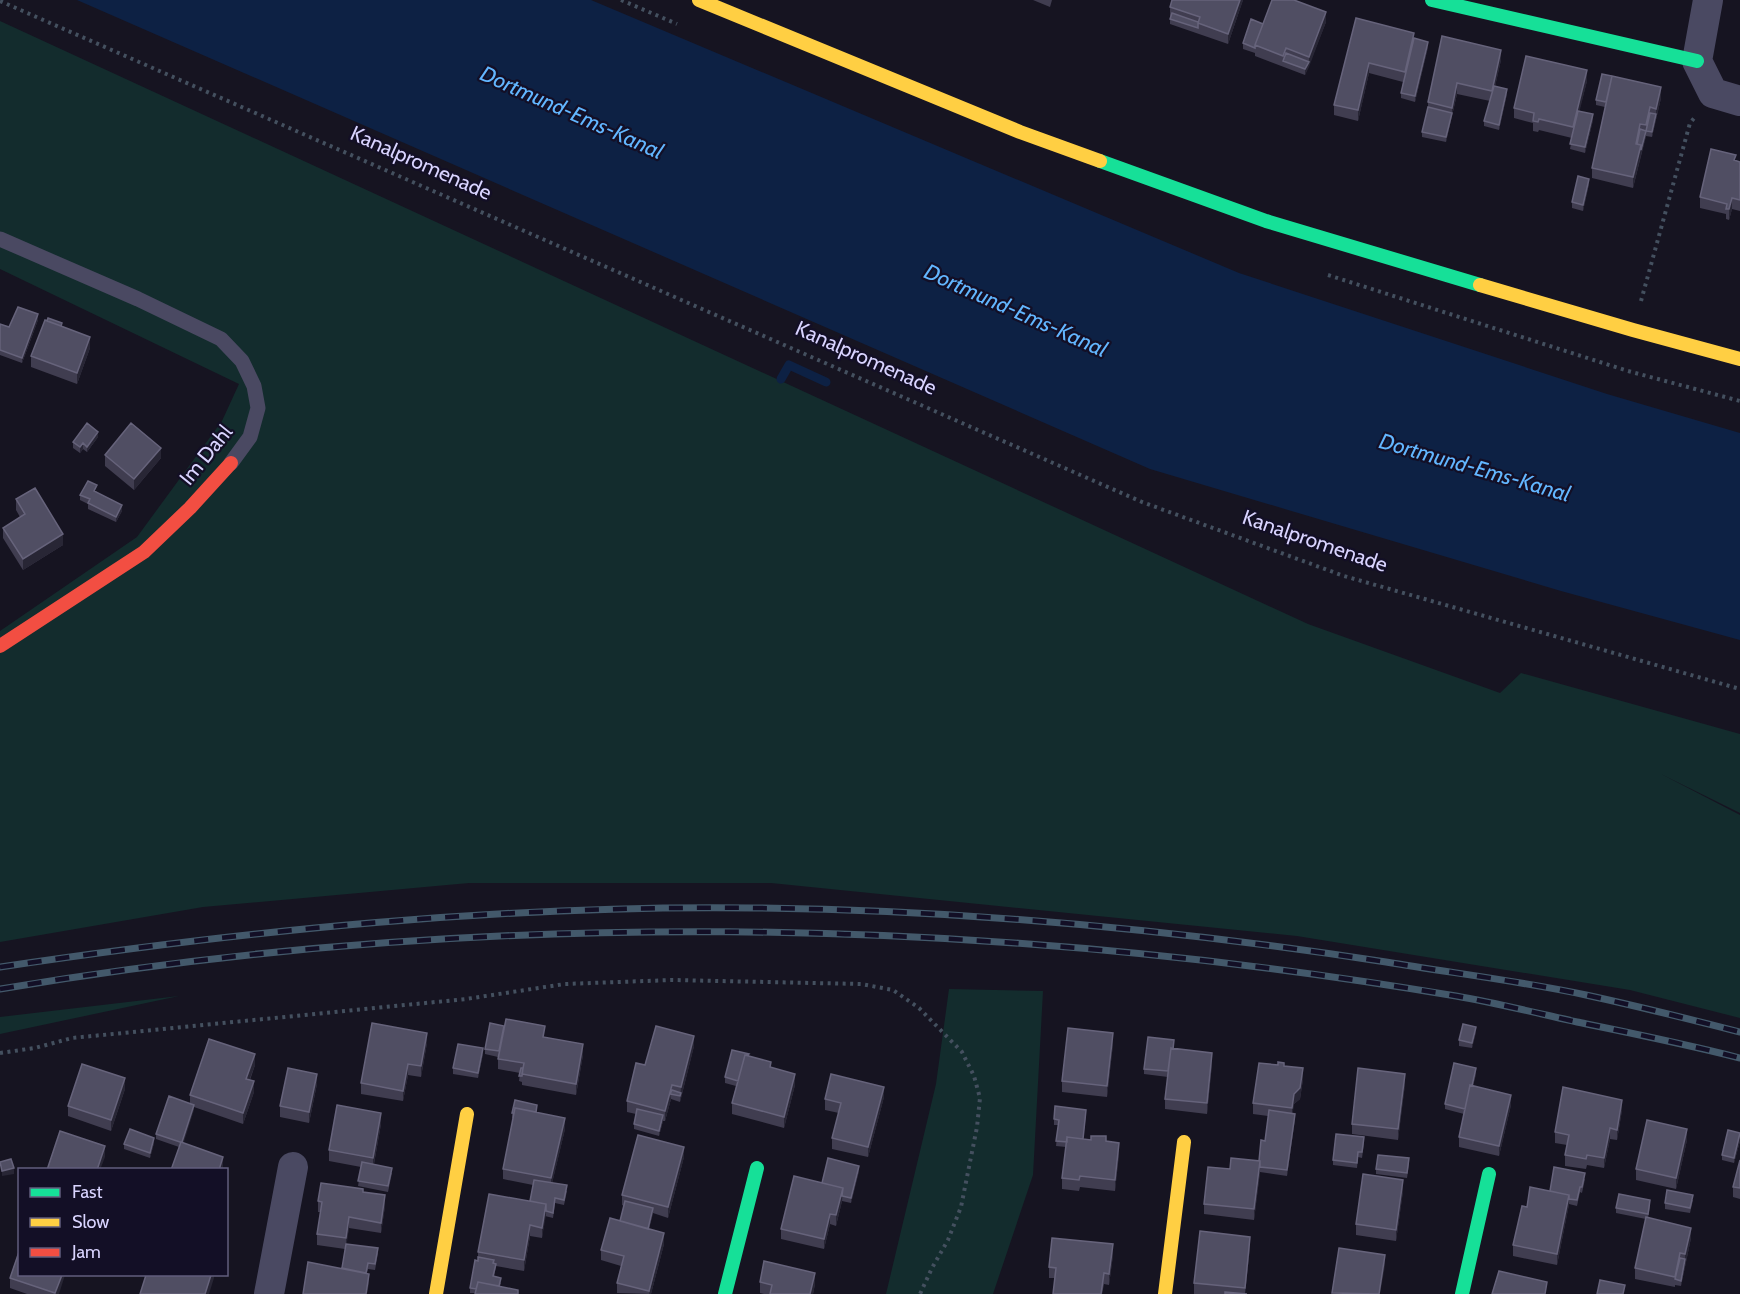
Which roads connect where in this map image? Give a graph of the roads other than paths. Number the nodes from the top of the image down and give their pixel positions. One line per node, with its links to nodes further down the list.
1 (699, 0): 7 (street)
2 (1432, 0): 4 (street)
3 (1708, 0): 4 (street)
4 (1697, 61): 5 (street)
5 (1726, 97)
6 (0, 238): 8 (lane, Im Dahl)
7 (1740, 359)
8 (231, 462): 9 (street, Im Dahl)
9 (0, 646)
10 (467, 1114): 16 (street)
11 (1184, 1142): 18 (street)
12 (293, 1167): 15 (street)
13 (757, 1168): 17 (street)
14 (1489, 1174): 19 (street)
15 (269, 1294)
16 (436, 1294)
17 (725, 1294)
18 (1165, 1294)
19 (1462, 1294)

